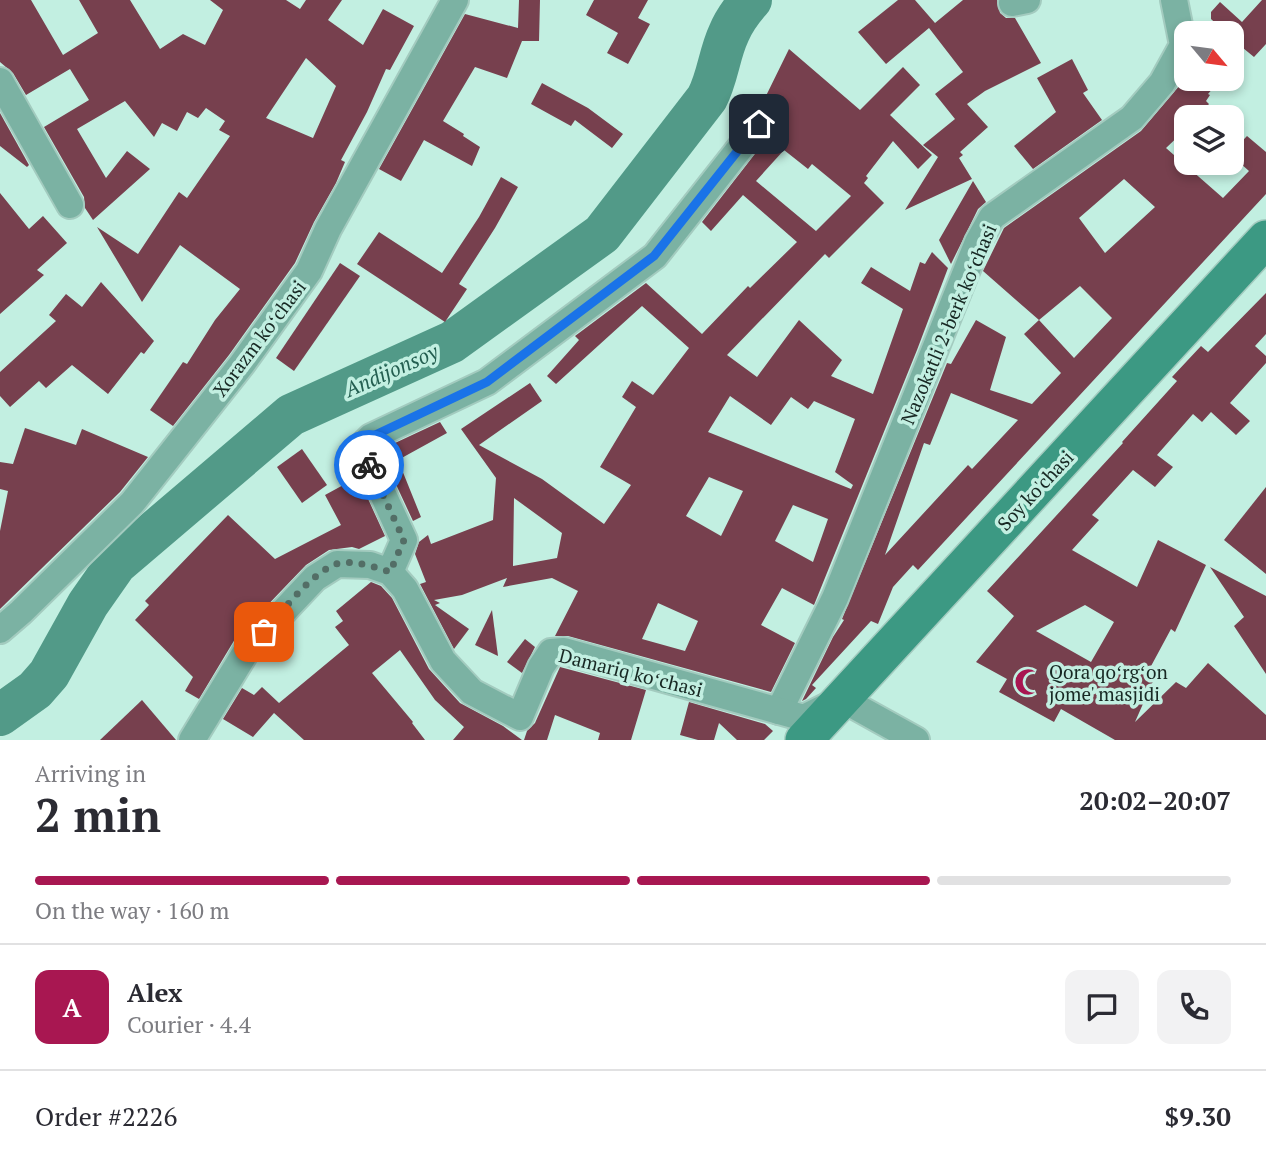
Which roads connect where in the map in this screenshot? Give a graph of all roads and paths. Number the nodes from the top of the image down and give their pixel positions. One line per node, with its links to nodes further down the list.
1 (455, 0): 8 (street, Xorazm koʻchasi)
2 (1174, 0): 10 (street, Nazokatli 2-berk koʻchasi)
3 (0, 81): 5 (street)
4 (759, 124): 7 (street)
5 (70, 205)
6 (1266, 239): 9 (main road, Soy ko'chasi)
7 (390, 572): 11 (street, Damariq koʻchasi); 12 (street)
8 (0, 630)
9 (842, 699): 10 (street, Damariq koʻchasi); 13 (main road, Soy ko'chasi); 14 (street)
10 (779, 711): 11 (street, Damariq koʻchasi)
11 (516, 728)
12 (192, 740)
13 (804, 740)
14 (916, 740)

